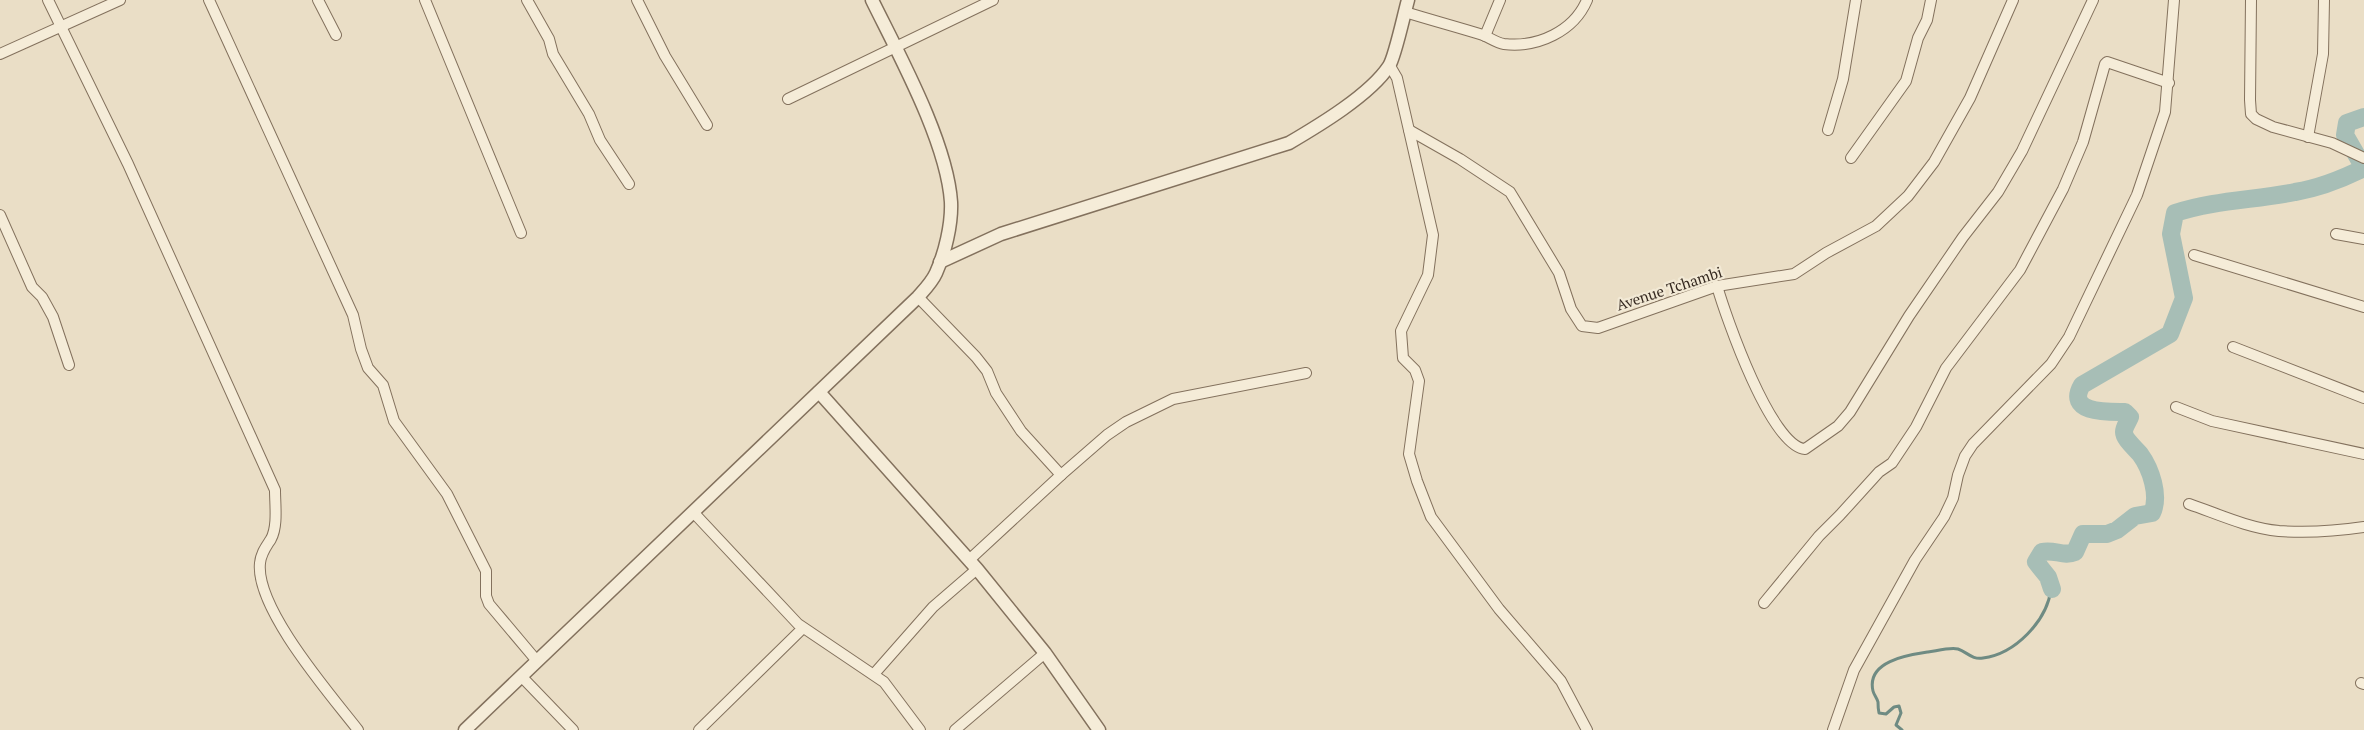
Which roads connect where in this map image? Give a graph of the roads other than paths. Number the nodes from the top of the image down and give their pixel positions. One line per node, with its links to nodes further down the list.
1 (48, 0): 20 (street)
2 (120, 0): 20 (street)
3 (209, 0): 59 (street)
4 (318, 0): 21 (street)
5 (426, 0): 36 (street)
6 (527, 0): 34 (street)
7 (637, 0): 28 (street)
8 (872, 0): 23 (street)
9 (992, 0): 23 (street)
10 (1500, 0): 22 (street)
11 (1587, 0): 22 (street)
12 (1856, 0): 30 (street)
13 (1931, 0): 32 (street)
14 (2014, 0): 41 (street, Avenue Tchambi)
15 (2093, 0): 41 (street)
16 (2174, 0): 26 (street)
17 (2252, 0): 31 (street)
18 (2324, 0): 31 (street)
19 (1406, 6): 22 (street); 25 (street)
20 (61, 27): 24 (street); 62 (street)
21 (336, 35)
22 (1485, 36)
23 (895, 48): 27 (street); 40 (street)
24 (0, 54)
25 (1390, 66): 29 (street); 40 (street)
26 (2169, 83): 56 (street); 70 (street)
27 (788, 99)
28 (708, 125)
29 (1409, 130): 41 (street, Avenue Tchambi); 69 (street)
30 (1828, 130)
31 (2308, 137): 33 (street)
32 (1851, 158)
33 (2364, 158)
34 (629, 184)
35 (0, 215): 45 (street)
36 (521, 233)
37 (2336, 234): 38 (street)
38 (2364, 239)
39 (2194, 255): 43 (street)
40 (940, 262): 42 (street)
41 (1717, 286)
42 (918, 297): 47 (street); 51 (street)
43 (2364, 307)
44 (2233, 347): 48 (street)
45 (69, 365)
46 (1306, 373): 51 (street)
47 (819, 392): 53 (street); 55 (street)
48 (2364, 398)
49 (2176, 407): 50 (street)
50 (2364, 454)
51 (1061, 474): 55 (street)
52 (2189, 504): 54 (street)
53 (693, 512): 59 (street); 60 (street)
54 (2364, 527)
55 (973, 565): 58 (street); 60 (street)
56 (1764, 603)
57 (802, 629): 65 (street)
58 (1045, 653): 67 (street); 68 (street)
59 (537, 661): 61 (street)
60 (874, 674): 66 (street)
61 (521, 676): 63 (street); 64 (street)
62 (358, 730)
63 (465, 730)
64 (573, 730)
65 (699, 730)
66 (920, 730)
67 (955, 730)
68 (1098, 730)
69 (1587, 730)
70 (1833, 730)

